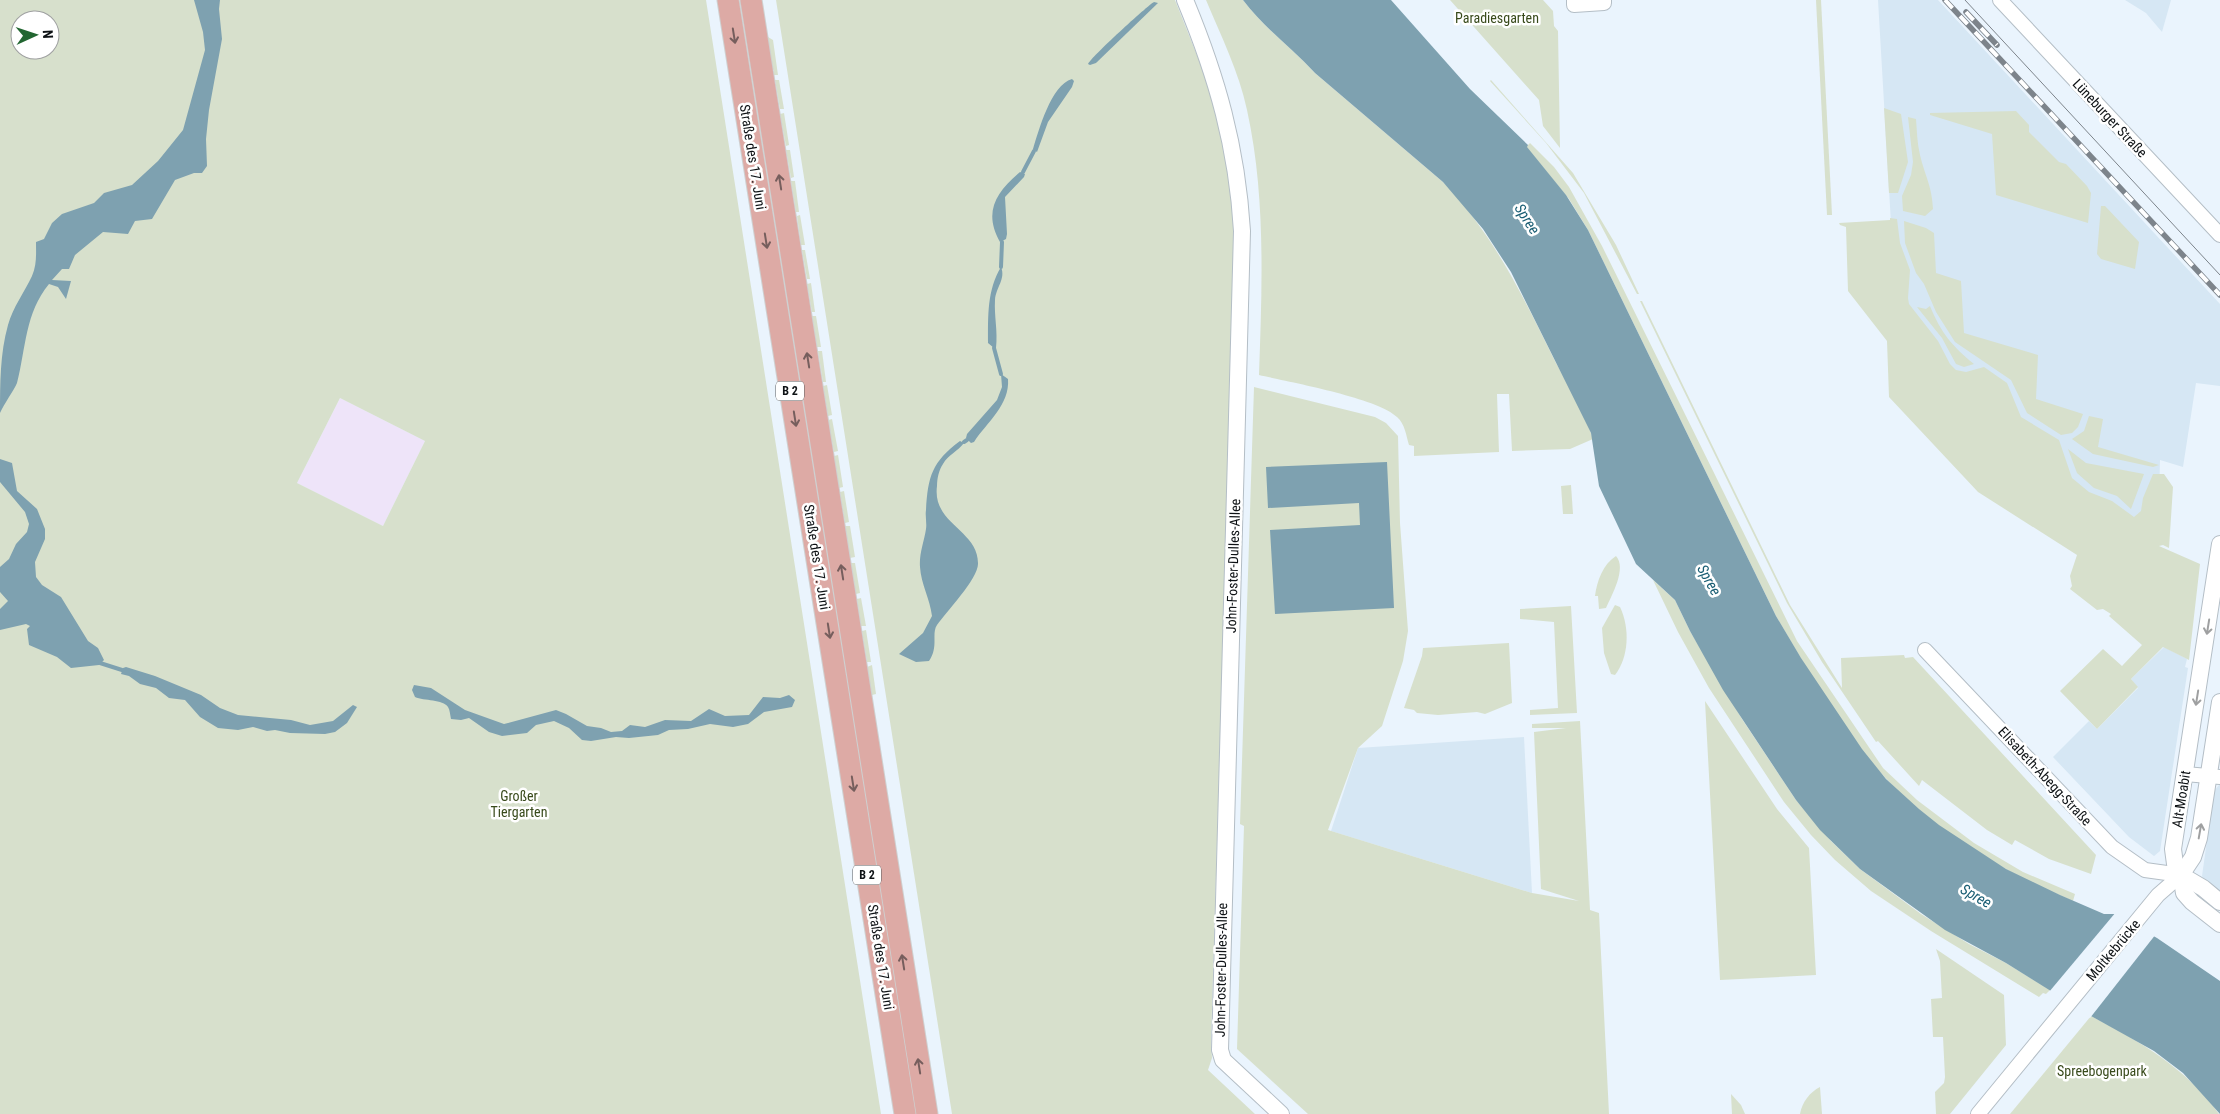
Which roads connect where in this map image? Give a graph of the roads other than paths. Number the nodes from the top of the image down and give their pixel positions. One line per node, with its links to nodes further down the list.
1 (728, 0): 16 (main road, Straße des 17. Juni / B 2, one-way to 16)
2 (751, 0): 17 (main road, Straße des 17. Juni / B 2, one-way to 2)
3 (1185, 0): 18 (street, John-Foster-Dulles-Allee)
4 (1574, 0): 5 (street)
5 (1604, 0)
6 (2000, 0): 7 (street, Lüneburger Straße)
7 (2220, 235)
8 (2220, 544): 11 (street, Alt-Moabit, one-way to 11)
9 (1925, 650): 13 (street, Elisabeth-Abegg-Straße)
10 (2220, 702): 12 (street, Alt-Moabit)
11 (2185, 774): 12 (street); 13 (street, Alt-Moabit)
12 (2214, 777): 13 (street, Alt-Moabit, one-way to 12)
13 (2181, 875): 14 (street); 15 (street); 19 (street, Moltkebrücke)
14 (2220, 902)
15 (2220, 924)
16 (905, 1114)
17 (927, 1114)
18 (1281, 1114)
19 (1978, 1114)

